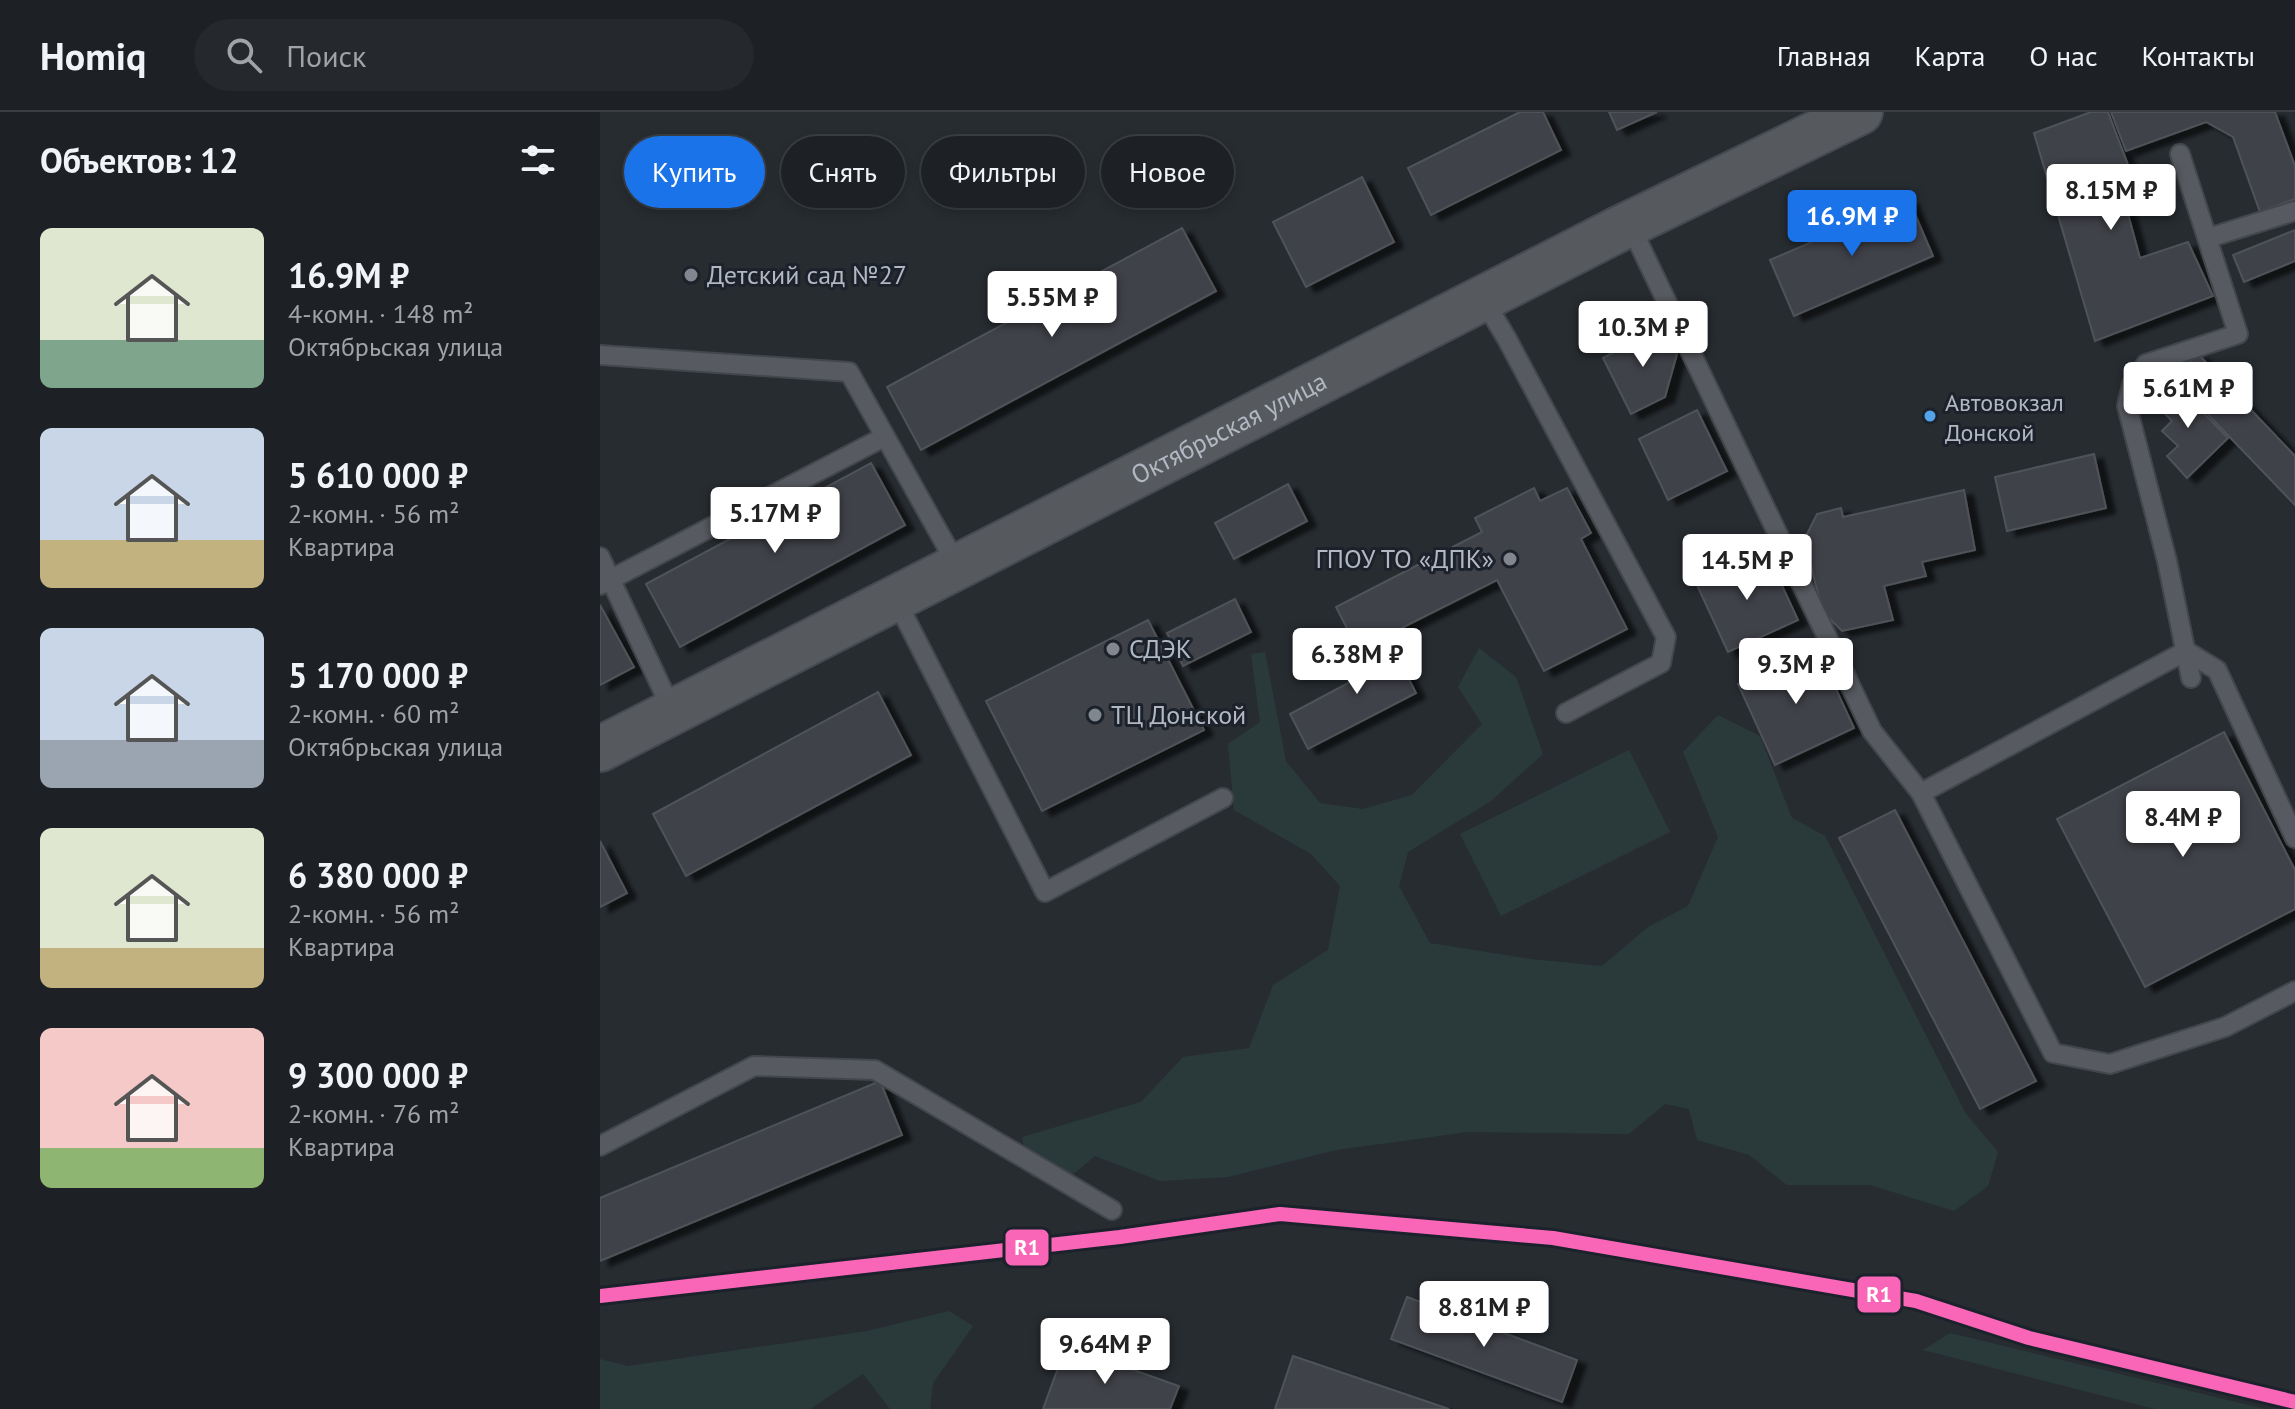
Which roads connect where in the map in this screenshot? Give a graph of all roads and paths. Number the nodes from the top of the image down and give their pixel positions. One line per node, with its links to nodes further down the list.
1 (1860, 112): 4 (main road, Октябрьская улица)
2 (2180, 154): 5 (lane)
3 (2295, 211): 5 (lane)
4 (1630, 225): 6 (main road, Октябрьская улица); 18 (lane)
5 (2208, 238): 13 (lane)
6 (1483, 299): 10 (main road, Октябрьская улица); 16 (lane)
7 (600, 355): 8 (lane)
8 (884, 437): 10 (lane); 11 (lane)
9 (600, 557): 11 (lane)
10 (957, 565): 12 (main road, Октябрьская улица)
11 (605, 582): 15 (lane)
12 (895, 598): 15 (main road, Октябрьская улица); 19 (lane)
13 (2186, 651): 14 (lane); 18 (lane); 20 (lane)
14 (2191, 678)
15 (673, 712): 17 (main road, Октябрьская улица)
16 (1566, 713)
17 (600, 749)
18 (1921, 793): 21 (lane)
19 (1223, 798)
20 (2295, 838)
21 (2295, 991)
22 (600, 1146): 23 (lane)
23 (1112, 1210)

